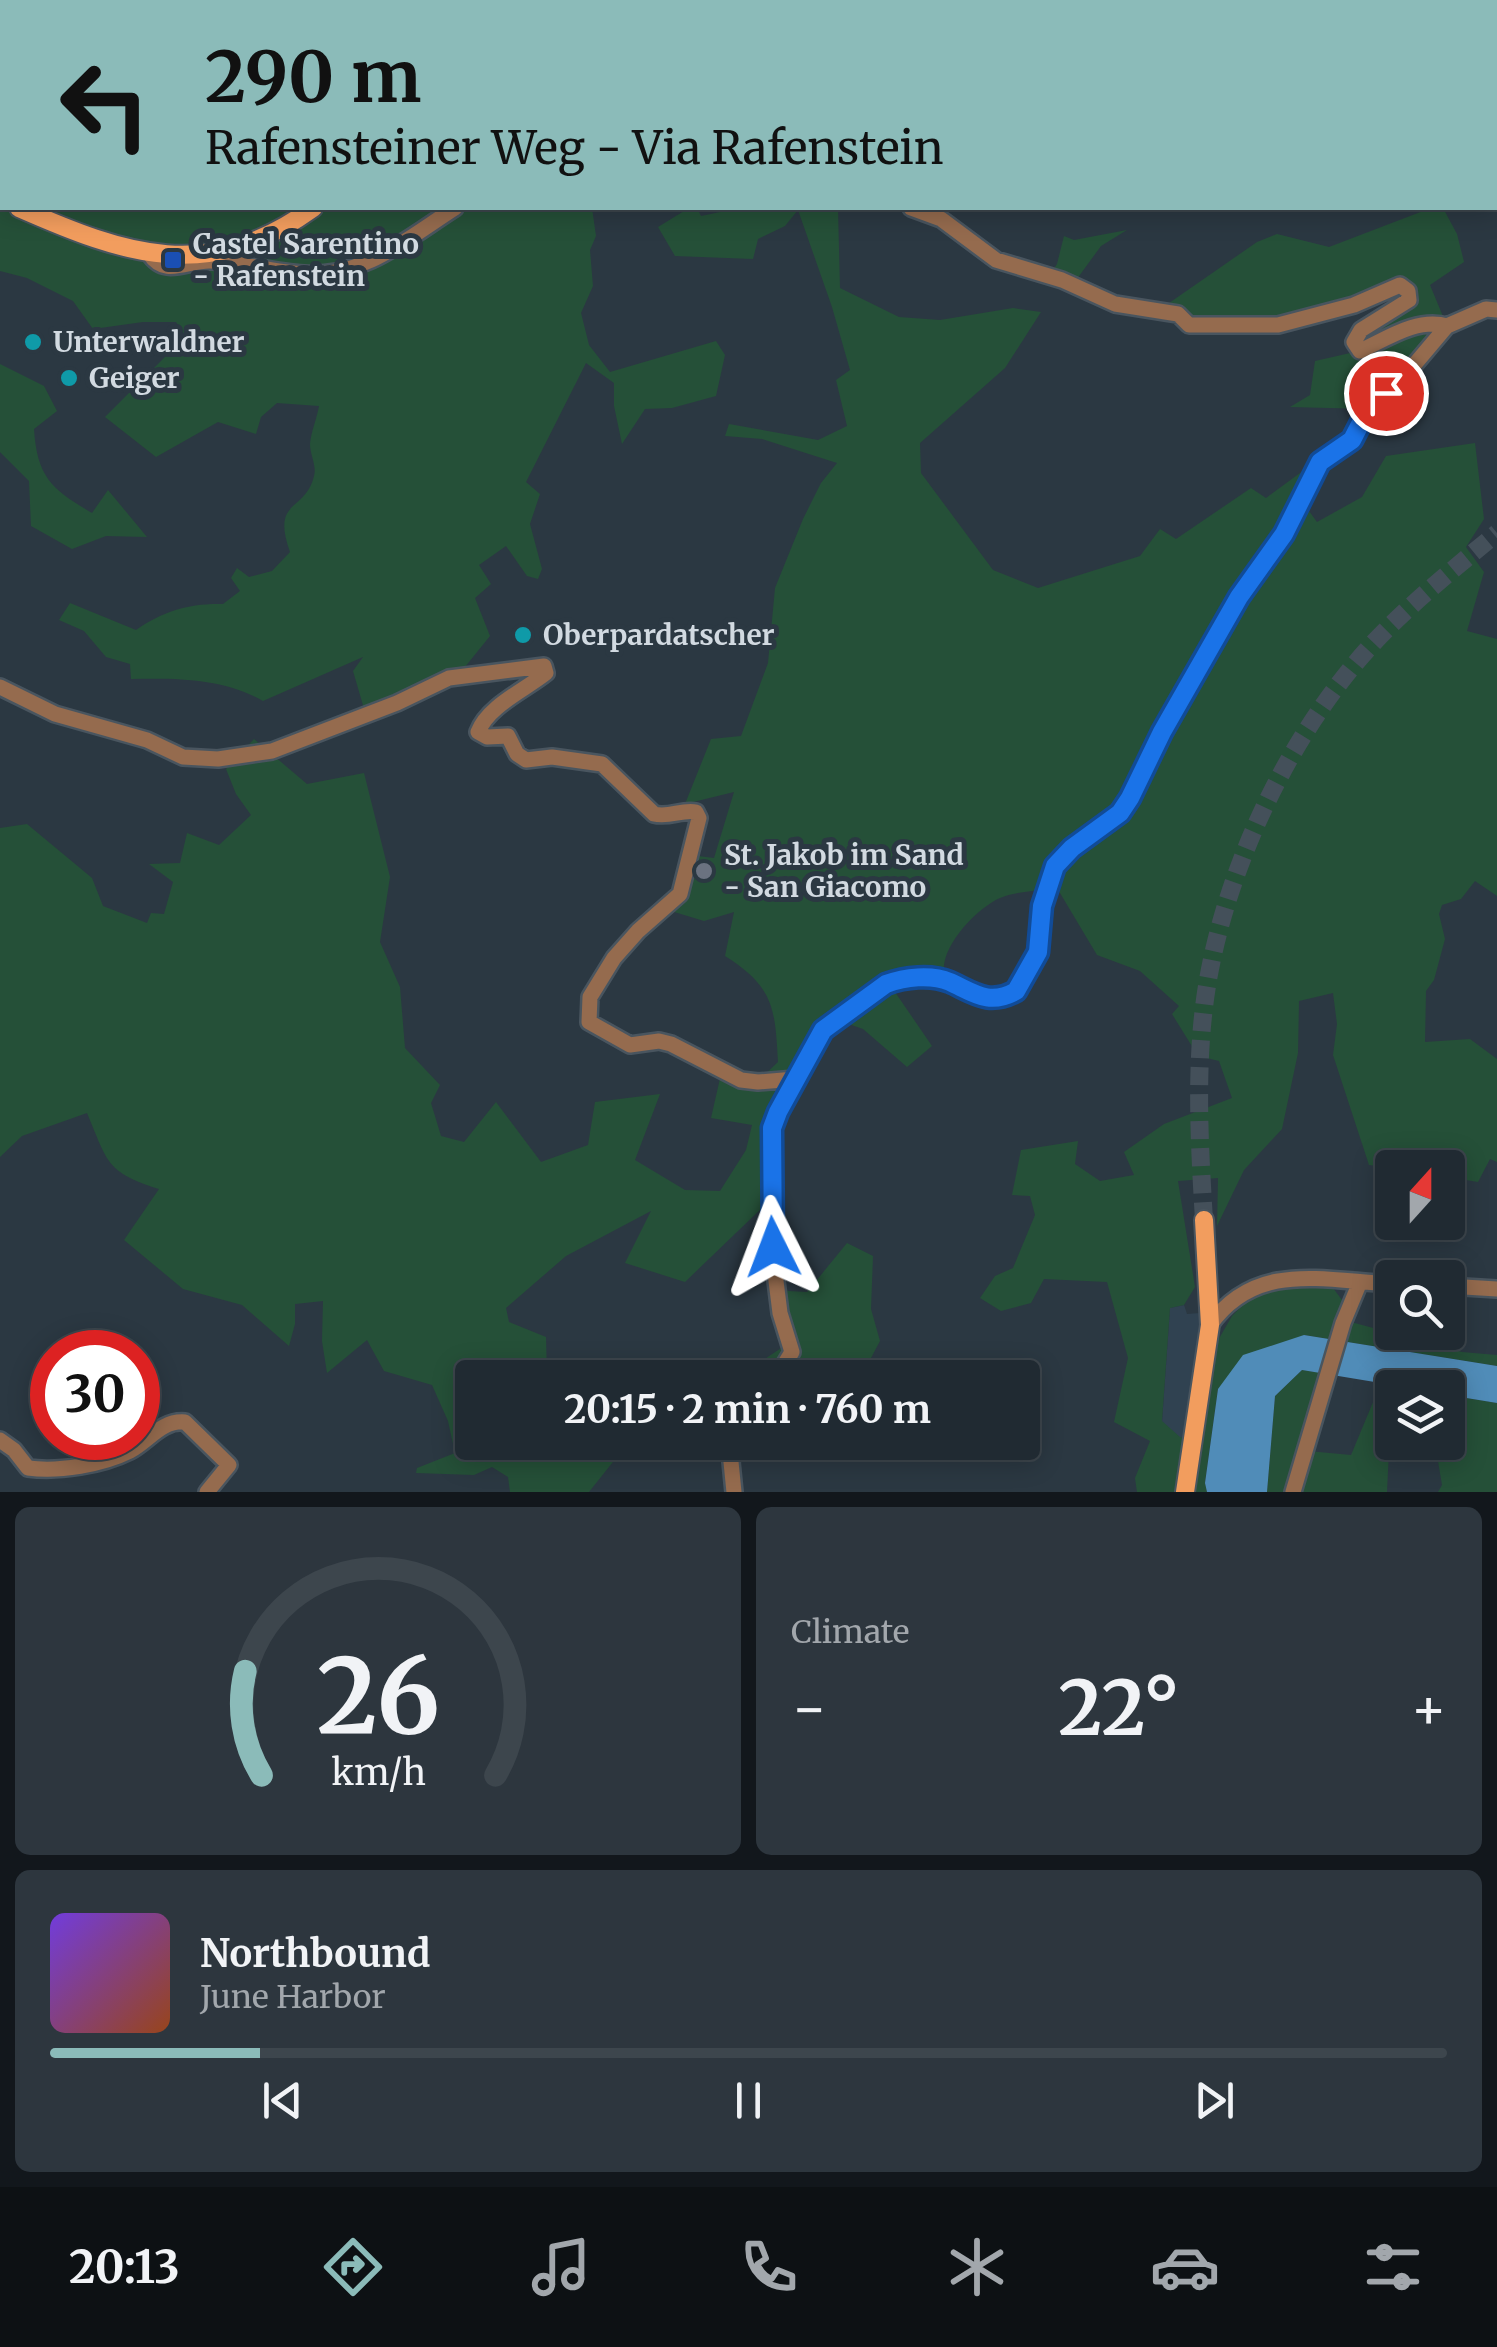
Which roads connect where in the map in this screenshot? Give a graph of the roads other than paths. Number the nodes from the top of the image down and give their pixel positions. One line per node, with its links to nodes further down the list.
1 (24, 210): 5 (main road)
2 (310, 210): 5 (main road)
3 (452, 210): 5 (street)
4 (917, 210): 7 (street)
5 (150, 253)
6 (1497, 310): 7 (street)
7 (1447, 326): 9 (street)
8 (0, 687): 9 (street)
9 (795, 1079): 16 (street)
10 (1204, 1220): 15 (main road)
11 (1360, 1282): 12 (street); 15 (street); 22 (street)
12 (1375, 1283)
13 (1465, 1287): 14 (street)
14 (1497, 1289)
15 (1216, 1295): 21 (main road)
16 (787, 1360)
17 (0, 1440): 19 (street)
18 (731, 1460): 20 (street)
19 (207, 1492)
20 (734, 1492)
21 (1185, 1492)
22 (1293, 1492)

